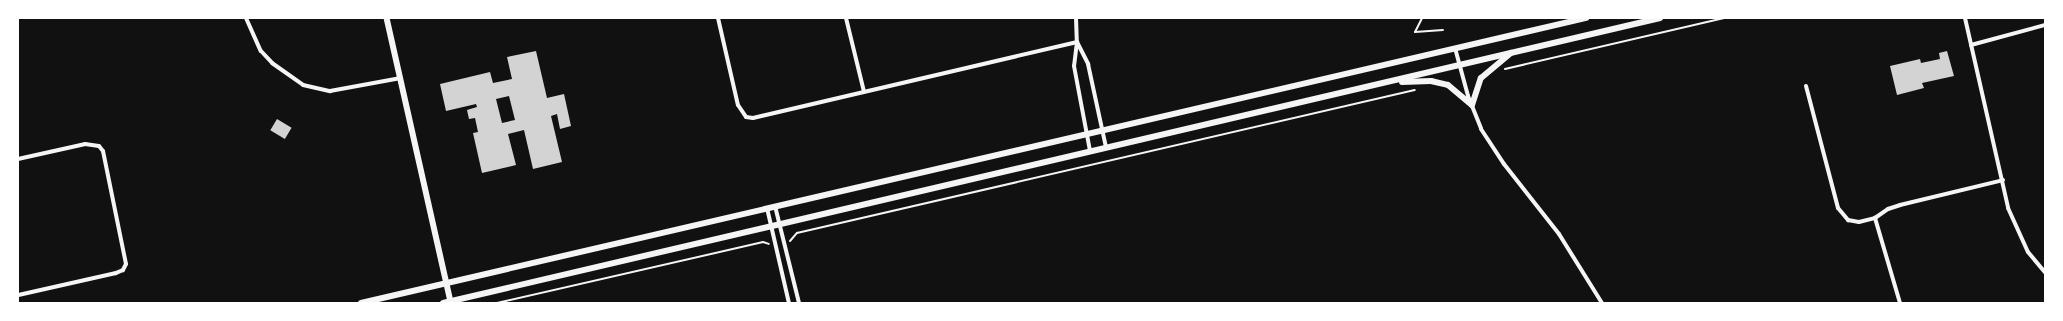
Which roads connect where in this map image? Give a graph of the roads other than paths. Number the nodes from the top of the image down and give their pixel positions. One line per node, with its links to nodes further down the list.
1 (246, 18): 15 (street)
2 (387, 18): 15 (street)
3 (718, 18): 18 (street)
4 (846, 18): 18 (street)
5 (1076, 18): 10 (street)
6 (1586, 18): 12 (main road)
7 (1660, 18): 13 (main road)
8 (1965, 18): 11 (street)
9 (2045, 25): 11 (street)
10 (1077, 42): 18 (street); 20 (street); 21 (street)
11 (1971, 45): 25 (street)
12 (1455, 48): 14 (street); 20 (main road)
13 (1512, 52): 14 (main road); 19 (main road)
14 (1460, 65): 16 (main road); 19 (street)
15 (401, 78): 32 (street)
16 (1390, 82): 19 (main road); 22 (main road)
17 (1806, 86): 28 (street)
18 (864, 92)
19 (1472, 105): 39 (street)
20 (1102, 130): 21 (main road); 22 (street)
21 (1085, 133): 23 (street); 26 (main road)
22 (1106, 148): 23 (main road)
23 (1090, 151): 29 (main road)
24 (18, 159): 33 (street)
25 (2003, 180): 28 (street); 31 (street)
26 (775, 206): 27 (main road); 29 (street)
27 (767, 208): 30 (street); 32 (main road)
28 (1875, 218): 40 (street)
29 (780, 223): 30 (main road); 38 (street)
30 (771, 224): 34 (main road); 37 (street)
31 (2045, 272)
32 (448, 283): 34 (street); 35 (main road)
33 (18, 295)
34 (451, 301): 36 (main road)
35 (362, 303)
36 (443, 303)
37 (790, 303)
38 (798, 303)
39 (1602, 303)
40 (1900, 303)

